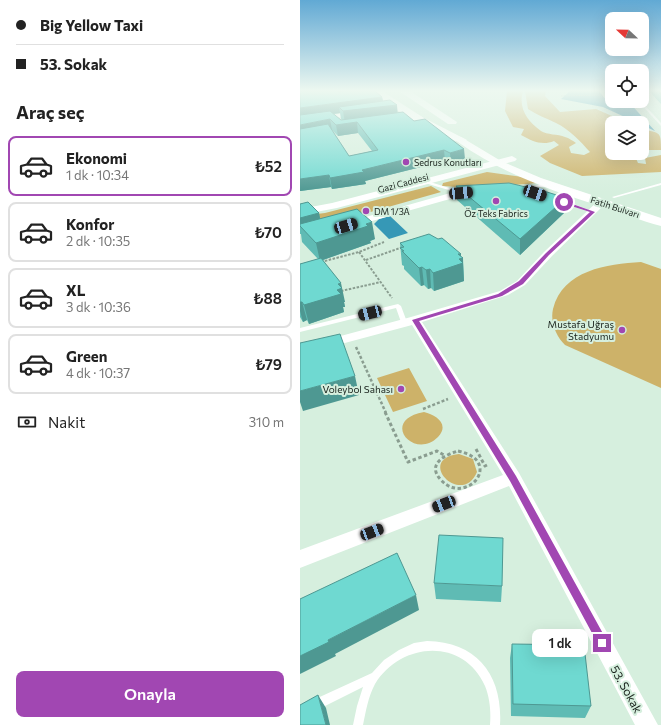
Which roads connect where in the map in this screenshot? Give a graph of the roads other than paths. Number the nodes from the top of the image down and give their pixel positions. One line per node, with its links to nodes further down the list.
1 (436, 125): 5 (highway)
2 (450, 125): 5 (highway)
3 (451, 125): 5 (highway)
4 (455, 125): 5 (highway)
5 (463, 133): 6 (main road, Fatih Bulvarı)
6 (501, 160): 7 (street); 8 (main road, Fatih Bulvarı); 16 (main road, Fatih Bulvarı); 19 (street, Gazi Caddesi)
7 (463, 172): 8 (street); 9 (street)
8 (522, 173): 11 (main road, Fatih Bulvarı)
9 (426, 182): 14 (lane); 21 (street)
10 (661, 184): 16 (lane)
11 (552, 185): 13 (lane); 18 (main road, Fatih Bulvarı)
12 (514, 188): 13 (lane)
13 (521, 188): 15 (lane)
14 (464, 193): 24 (street)
15 (535, 193)
16 (614, 197): 20 (main road, Fatih Bulvarı)
17 (557, 200): 22 (lane)
18 (602, 203): 22 (street); 23 (main road, Fatih Bulvarı)
19 (300, 204)
20 (661, 211)
21 (300, 212)
22 (593, 212): 25 (street)
23 (661, 222)
24 (340, 227)
25 (410, 321): 26 (lane); 27 (street); 28 (street, 53. Sokak)
26 (300, 330)
27 (300, 351)
28 (513, 478): 29 (street); 34 (street, 53. Sokak)
29 (300, 559)
30 (375, 676): 31 (lane); 32 (lane); 33 (lane)
31 (307, 709)
32 (358, 725)
33 (495, 725)
34 (647, 725)

